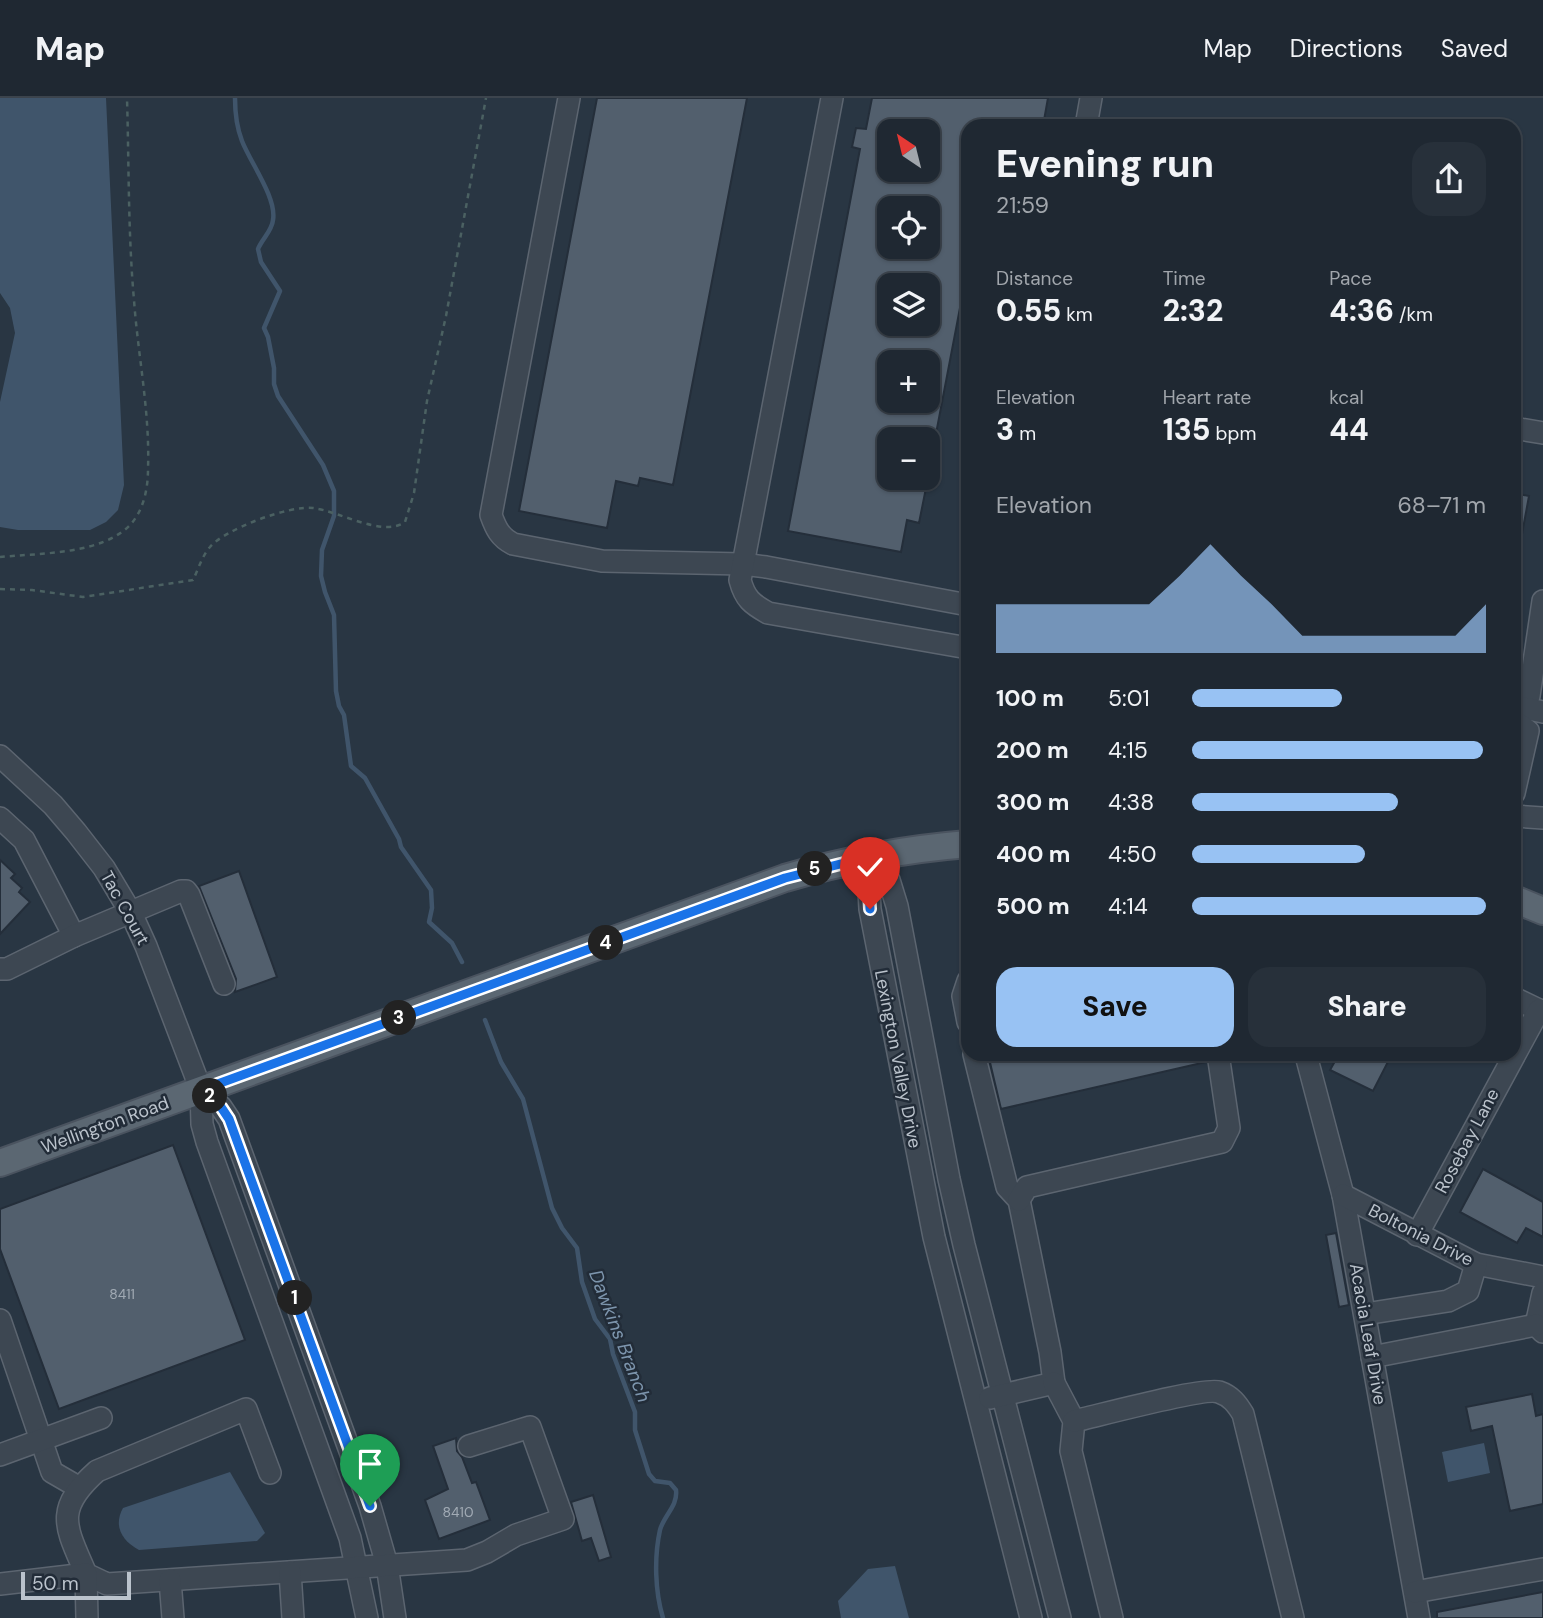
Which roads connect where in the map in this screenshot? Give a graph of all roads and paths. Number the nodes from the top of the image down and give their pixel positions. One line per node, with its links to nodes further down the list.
1 (127, 98): 9 (path)
2 (486, 98): 11 (path)
3 (569, 98): 10 (street)
4 (832, 98): 10 (street)
5 (1091, 98): 6 (street)
6 (1087, 119)
7 (1521, 429): 8 (street)
8 (1543, 433)
9 (0, 557)
10 (743, 564): 13 (street); 14 (street)
11 (0, 589)
12 (1543, 601): 15 (street)
13 (961, 604)
14 (961, 647)
15 (1521, 706)
16 (1543, 712): 17 (street)
17 (1521, 713)
18 (1521, 721): 20 (street)
19 (0, 756): 28 (street, Tac Court)
20 (1521, 762)
21 (1521, 817): 23 (street)
22 (0, 818): 29 (street)
23 (1543, 818)
24 (961, 845): 25 (main road, Wellington Road)
25 (876, 855): 39 (main road, Wellington Road); 52 (street, Lexington Valley Drive); 53 (street, Lexington Valley Drive)
26 (1521, 902): 27 (main road)
27 (1543, 911)
28 (131, 914): 29 (street); 31 (street); 39 (street, Tac Court)
29 (74, 936): 30 (street)
30 (0, 969)
31 (224, 984)
32 (1521, 1001): 33 (street)
33 (1541, 1011): 34 (street, Rosebay Lane)
34 (1521, 1047)
35 (976, 1061): 42 (street)
36 (1219, 1061): 42 (street)
37 (1308, 1061): 41 (street, Acacia Leaf Drive)
38 (1513, 1061): 43 (street, Rosebay Lane)
39 (201, 1090): 40 (main road, Wellington Road); 61 (street); 62 (street)
40 (0, 1163)
41 (1343, 1195): 43 (street, Boltonia Drive); 47 (street, Acacia Leaf Drive)
42 (1019, 1200): 51 (street)
43 (1417, 1235): 44 (street, Boltonia Drive)
44 (1476, 1264): 45 (street, Boltonia Drive); 47 (street)
45 (1543, 1277)
46 (1543, 1293): 49 (street)
47 (1364, 1314): 50 (street, Acacia Leaf Drive)
48 (0, 1320): 56 (street)
49 (1539, 1328): 50 (street)
50 (1372, 1357): 68 (street, Acacia Leaf Drive)
51 (1054, 1383): 52 (street); 55 (street)
52 (1001, 1395): 53 (street); 75 (street, Lexington Valley Drive)
53 (975, 1402): 74 (street, Lexington Valley Drive)
54 (101, 1418): 56 (street)
55 (1074, 1421): 76 (street); 77 (street)
56 (41, 1440): 58 (street); 60 (street)
57 (469, 1446): 61 (street)
58 (0, 1455)
59 (271, 1473): 60 (street)
60 (78, 1487): 65 (street)
61 (387, 1565): 62 (street); 73 (street)
62 (358, 1568): 64 (street); 72 (street)
63 (1543, 1569): 68 (street)
64 (290, 1572): 66 (street); 71 (street)
65 (86, 1574): 66 (street); 67 (street); 69 (street)
66 (170, 1580): 70 (street)
67 (0, 1584)
68 (1415, 1592): 78 (street, Acacia Leaf Drive)
69 (87, 1618)
70 (173, 1618)
71 (293, 1618)
72 (367, 1618)
73 (395, 1618)
74 (1031, 1618)
75 (1060, 1618)
76 (1112, 1618)
77 (1293, 1618)
78 (1419, 1618)

